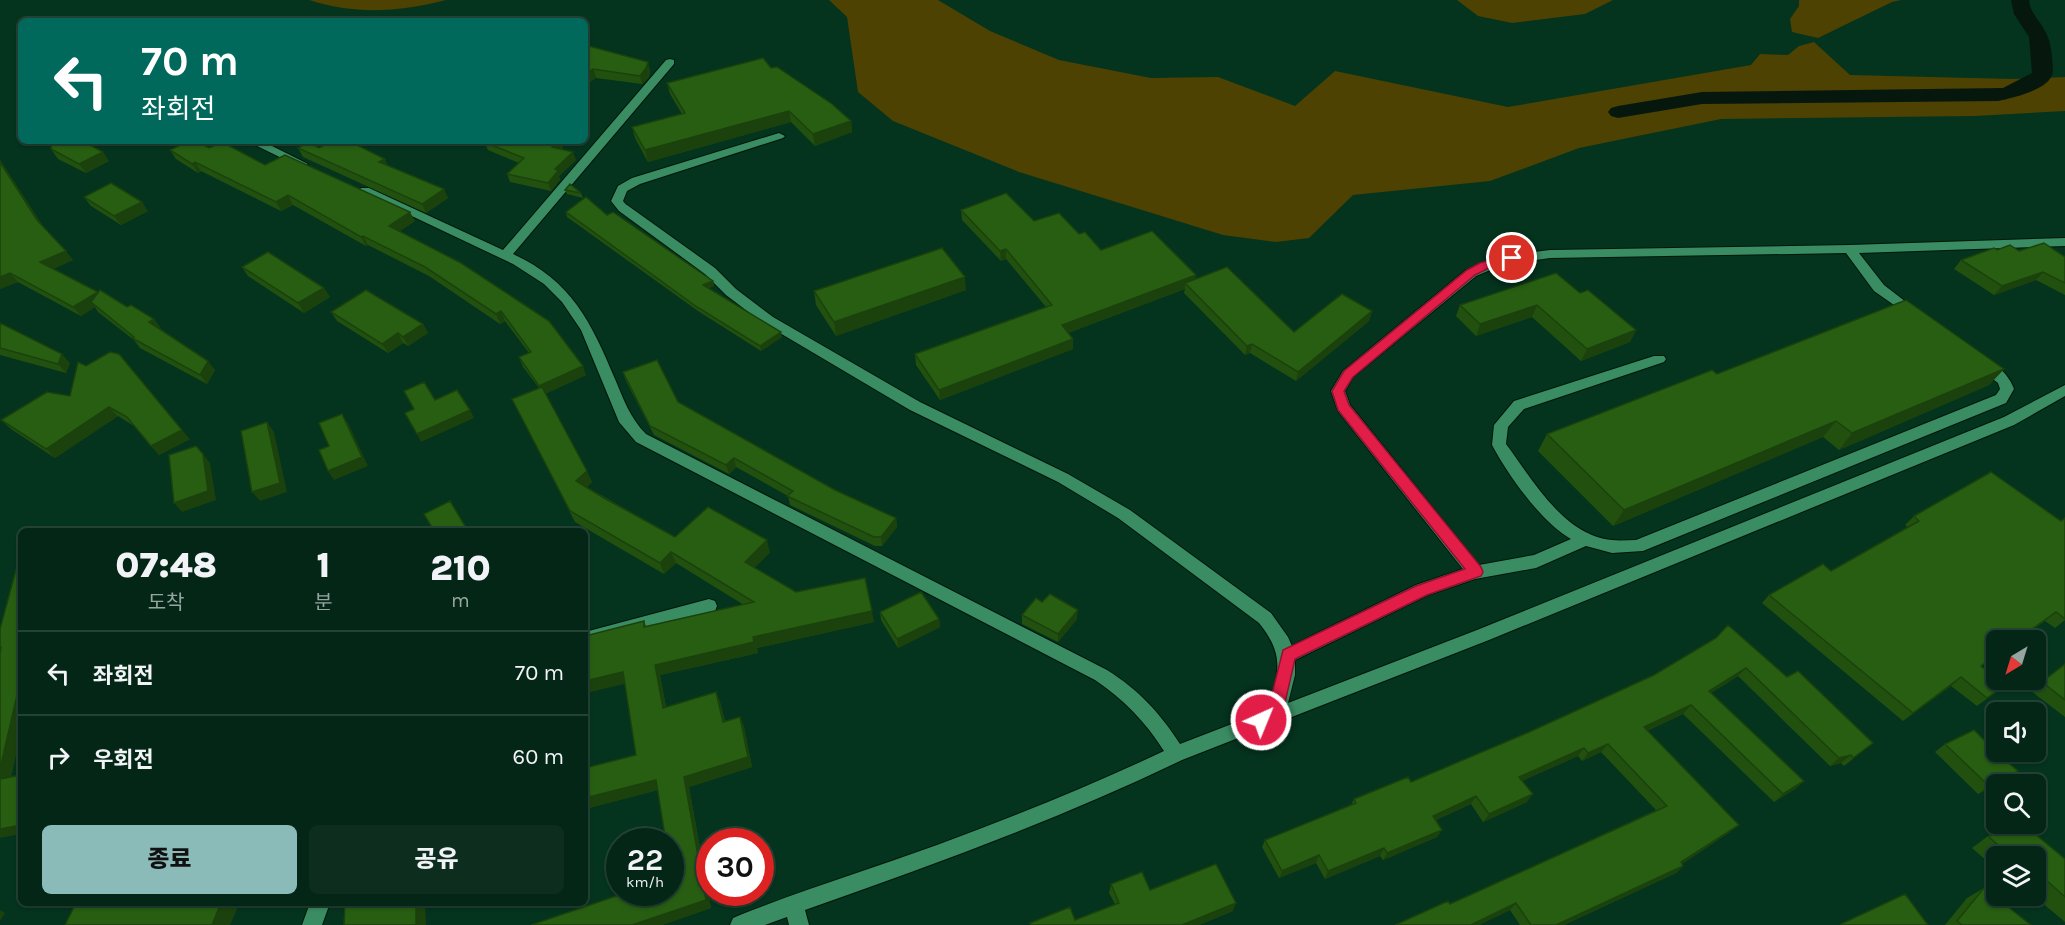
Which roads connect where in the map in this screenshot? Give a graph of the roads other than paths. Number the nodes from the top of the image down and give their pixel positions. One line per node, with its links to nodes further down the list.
1 (670, 62): 8 (street)
2 (779, 136): 17 (street)
3 (260, 144): 4 (street)
4 (312, 168)
5 (354, 186): 8 (street)
6 (2065, 242): 7 (street)
7 (1850, 249): 9 (street); 14 (street)
8 (505, 255): 19 (street)
9 (1930, 327)
10 (1967, 353): 13 (street)
11 (1659, 359): 13 (street)
12 (2065, 390): 18 (street)
13 (1584, 540): 14 (street)
14 (1475, 572): 17 (street)
15 (709, 606): 16 (street)
16 (588, 638)
17 (1288, 655): 18 (street)
18 (1275, 715): 19 (street)
19 (1176, 754): 20 (street)
20 (794, 904): 23 (street); 24 (street)
21 (319, 906): 22 (street)
22 (312, 925)
23 (740, 925)
24 (799, 925)

